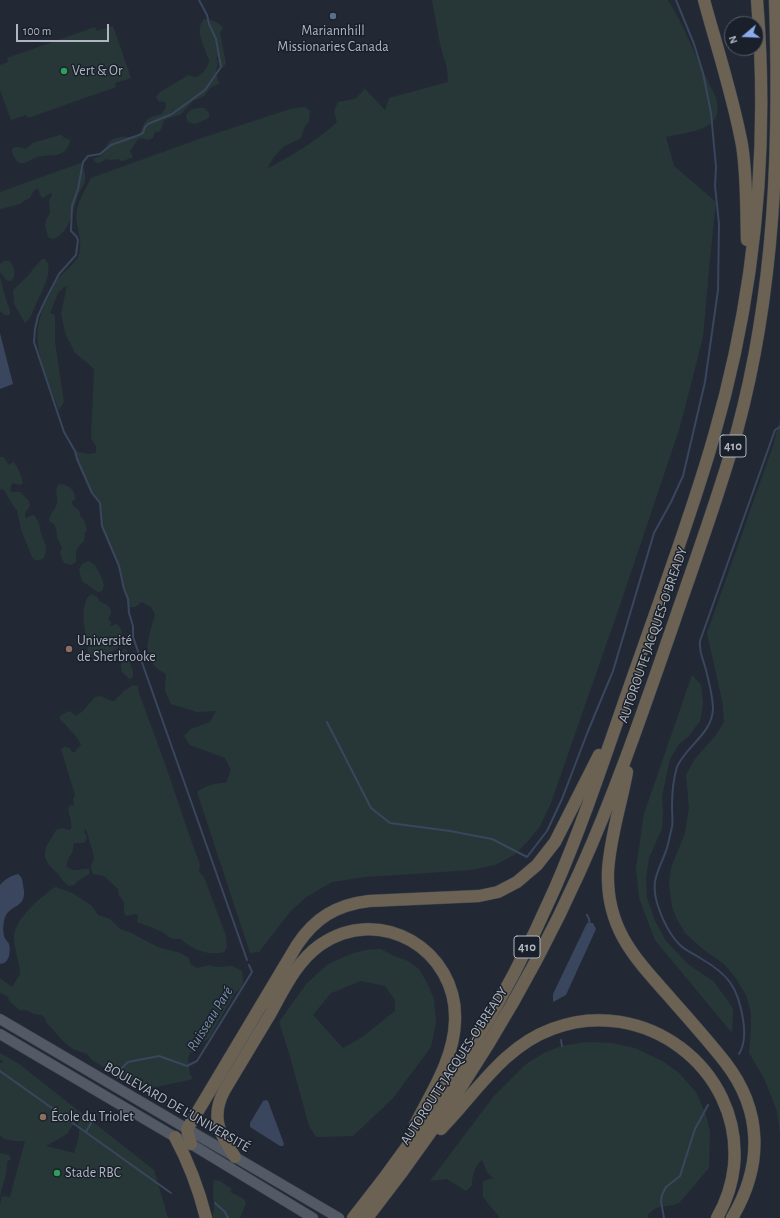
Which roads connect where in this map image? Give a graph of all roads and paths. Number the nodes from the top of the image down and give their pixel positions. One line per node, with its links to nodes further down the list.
1 (704, 0): 6 (highway)
2 (757, 0): 6 (highway, AUTOROUTE JACQUES-O'BREADY / 410)
3 (775, 0): 5 (highway, AUTOROUTE JACQUES-O'BREADY / 410)
4 (780, 179): 5 (highway)
5 (777, 199): 8 (highway, AUTOROUTE JACQUES-O'BREADY / 410)
6 (748, 280): 7 (highway, AUTOROUTE JACQUES-O'BREADY / 410)
7 (620, 713): 11 (highway); 15 (highway, AUTOROUTE JACQUES-O'BREADY / 410)
8 (633, 740): 15 (highway, AUTOROUTE JACQUES-O'BREADY / 410); 21 (highway)
9 (0, 1019): 11 (main road, BOULEVARD DE L'UNIVERSITÉ)
10 (0, 1034): 12 (main road, BOULEVARD DE L'UNIVERSITÉ)
11 (187, 1129): 13 (highway); 14 (main road, BOULEVARD DE L'UNIVERSITÉ)
12 (175, 1137): 13 (main road, BOULEVARD DE L'UNIVERSITÉ); 17 (highway)
13 (191, 1144): 18 (main road, BOULEVARD DE L'UNIVERSITÉ)
14 (234, 1157): 15 (highway); 19 (main road, BOULEVARD DE L'UNIVERSITÉ)
15 (402, 1164): 16 (highway, AUTOROUTE JACQUES-O'BREADY / 410); 20 (highway)
16 (361, 1216)
17 (206, 1218)
18 (313, 1218)
19 (339, 1218)
20 (717, 1218)
21 (732, 1218)

